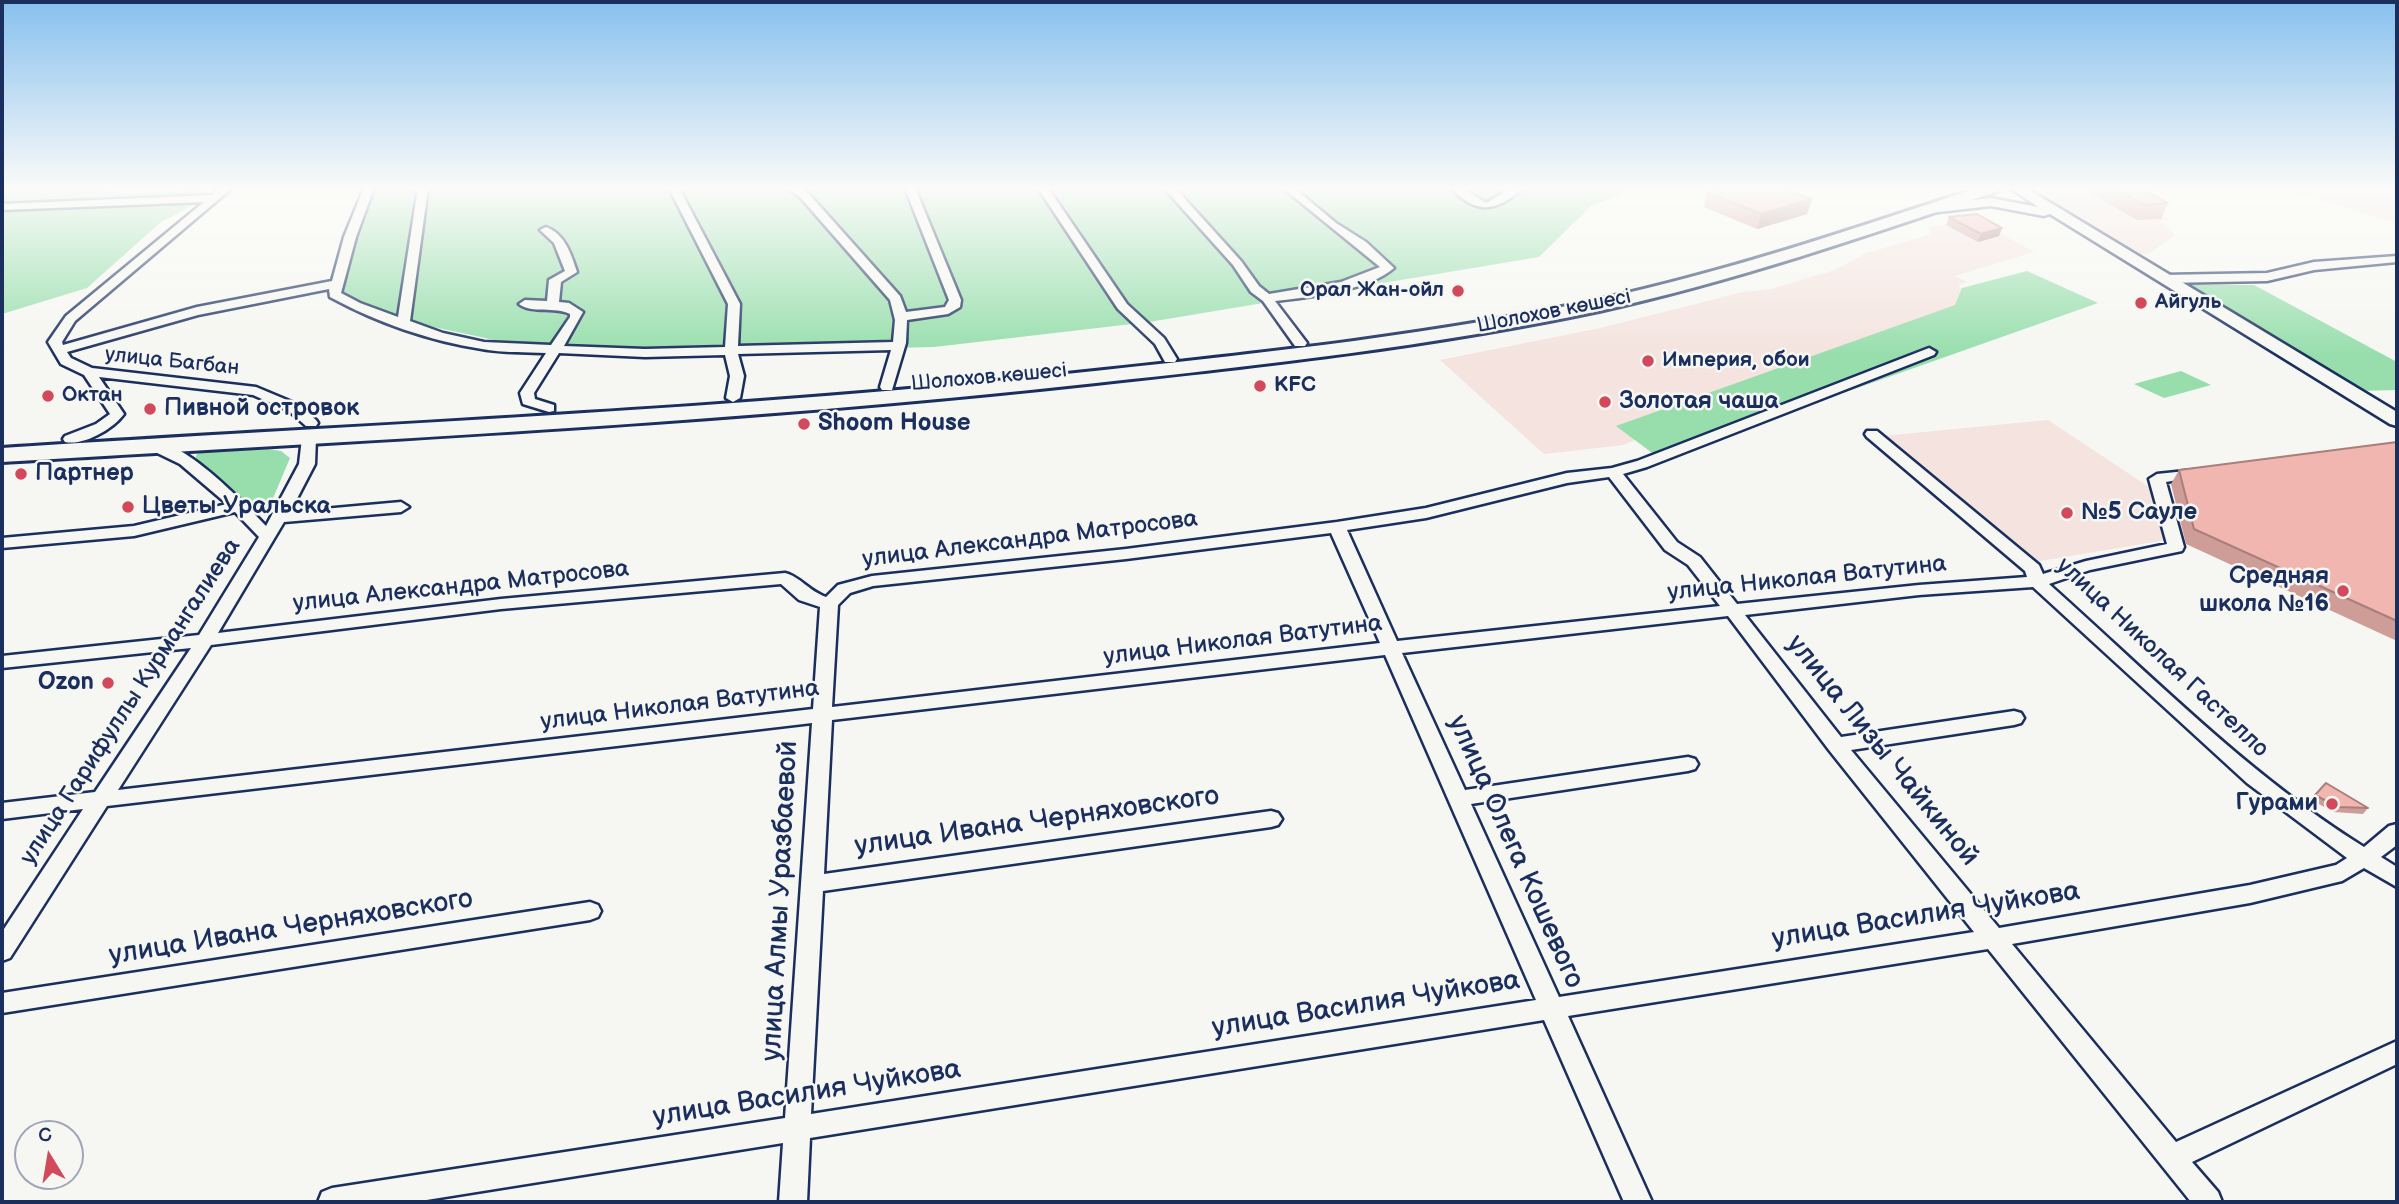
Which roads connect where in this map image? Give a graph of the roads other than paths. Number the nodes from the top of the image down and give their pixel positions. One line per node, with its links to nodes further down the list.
1 (159, 244): 24 (street)
2 (348, 244): 16 (street)
3 (415, 244): 21 (street)
4 (560, 244): 19 (street)
5 (703, 244): 26 (street)
6 (848, 244): 20 (street)
7 (933, 244): 20 (street)
8 (1081, 244): 28 (street)
9 (1220, 244): 17 (street)
10 (1362, 244): 17 (street)
11 (1786, 244): 22 (highway, Шолохов көшесі)
12 (1818, 244): 34 (highway, Шолохов көшесі)
13 (2108, 244): 15 (main road)
14 (2397, 260): 15 (street)
15 (2164, 279): 33 (main road)
16 (337, 284): 21 (street); 24 (street)
17 (1267, 298): 22 (street)
18 (525, 304): 19 (street)
19 (553, 306): 25 (street)
20 (901, 317): 23 (street)
21 (403, 323): 25 (street)
22 (1300, 343): 28 (highway, Шолохов көшесі)
23 (898, 346): 26 (street); 30 (street)
24 (60, 350): 29 (street, улица Багбан)
25 (554, 350): 26 (street); 32 (street)
26 (731, 352): 31 (street)
27 (1929, 352): 41 (street, улица Александра Матросова)
28 (1170, 359): 30 (highway, Шолохов көшесі)
29 (89, 372): 34 (street, улица Багбан); 36 (street)
30 (887, 387): 31 (highway, Шолохов көшесі)
31 (733, 398): 32 (highway, Шолохов көшесі)
32 (549, 408): 34 (highway, Шолохов көшесі)
33 (2397, 420)
34 (310, 430): 36 (highway, Шолохов көшесі); 37 (highway); 44 (street, улица Гарифуллы Курмангалиева)
35 (1872, 434): 48 (street, улица Николая Гастелло)
36 (70, 439): 38 (highway, Шолохов көшесі)
37 (152, 445): 39 (highway); 42 (street)
38 (2, 446)
39 (2, 455)
40 (2213, 470): 48 (street, улица Николая Ватутина)
41 (1613, 472): 45 (street, улица Александра Матросова); 50 (street, улица Лизы Чайкиной)
42 (239, 506): 46 (street); 47 (street)
43 (401, 507): 44 (street)
44 (279, 518): 46 (street, улица Гарифуллы Курмангалиева)
45 (1337, 527): 49 (street, улица Александра Матросова); 52 (street, улица Олега Кошевого)
46 (268, 537): 51 (street, улица Гарифуллы Курмангалиева)
47 (2, 543)
48 (2037, 582): 50 (street, улица Николая Ватутина); 63 (street, улица Николая Гастелло)
49 (829, 604): 51 (street, улица Александра Матросова); 54 (street, улица Алмы Уразбаевой)
50 (1733, 612): 52 (street, улица Николая Ватутина); 56 (street, улица Лизы Чайкиной)
51 (205, 640): 53 (street, улица Александра Матросова); 59 (street, улица Гарифуллы Курмангалиева)
52 (1390, 648): 54 (street, улица Николая Ватутина); 58 (street, улица Олега Кошевого)
53 (2, 662)
54 (822, 714): 59 (street, улица Николая Ватутина); 65 (street, улица Алмы Уразбаевой)
55 (2014, 718): 56 (street)
56 (1836, 746): 67 (street, улица Лизы Чайкиной)
57 (1688, 764): 58 (street)
58 (1459, 798): 70 (street, улица Олега Кошевого)
59 (102, 799): 60 (street, улица Николая Ватутина); 68 (street, улица Гарифуллы Курмангалиева)
60 (2, 811)
61 (1271, 819): 65 (street, улица Ивана Черняховского)
62 (2397, 832): 63 (street, улица Василия Чуйкова)
63 (2362, 858): 64 (street, улица Николая Гастелло); 67 (street, улица Василия Чуйкова)
64 (2397, 878)
65 (812, 884): 72 (street, улица Алмы Уразбаевой)
66 (590, 911): 69 (street, улица Ивана Черняховского)
67 (1995, 938): 70 (street, улица Василия Чуйкова); 73 (street, улица Лизы Чайкиной)
68 (2, 951)
69 (2, 1003)
70 (1552, 1007): 72 (street, улица Василия Чуйкова); 76 (street, улица Олега Кошевого)
71 (2397, 1052): 73 (street)
72 (797, 1128): 74 (street, улица Василия Чуйкова); 75 (street, улица Алмы Уразбаевой)
73 (2172, 1158): 77 (street, улица Лизы Чайкиной)
74 (332, 1202)
75 (793, 1202)
76 (1638, 1202)
77 (2208, 1202)

